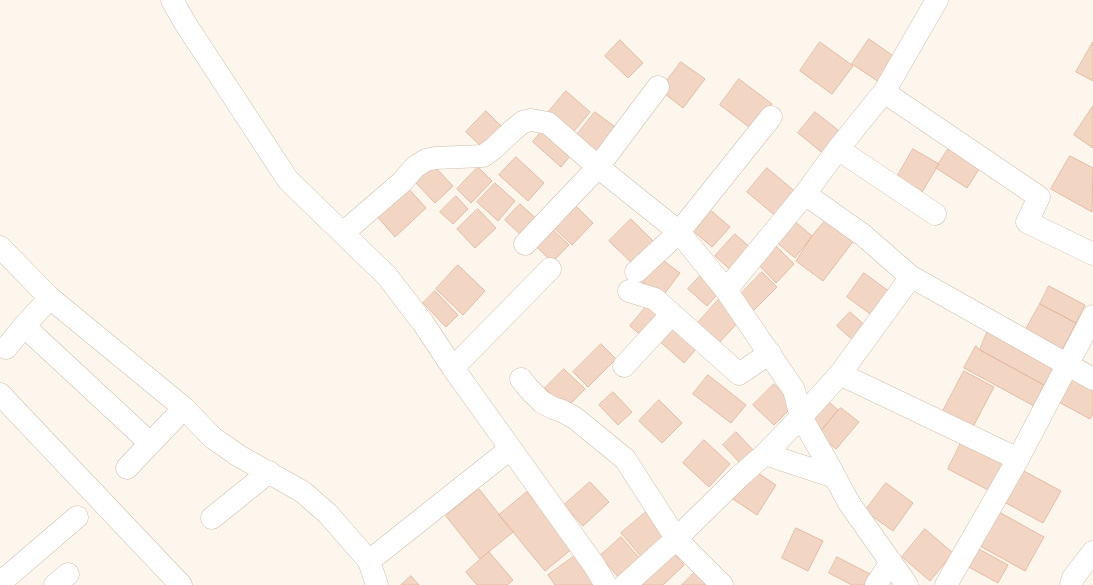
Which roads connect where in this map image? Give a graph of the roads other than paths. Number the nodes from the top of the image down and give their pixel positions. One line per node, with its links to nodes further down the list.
1 (172, 0): 11 (street)
2 (937, 0): 4 (street)
3 (658, 87): 7 (street)
4 (884, 92): 6 (street); 14 (street)
5 (771, 116): 10 (street)
6 (838, 149): 8 (street); 9 (street)
7 (598, 167): 10 (street); 11 (street); 12 (street)
8 (805, 194): 16 (street); 17 (street)
9 (935, 214)
10 (679, 232): 17 (street); 19 (street)
11 (343, 233): 26 (street)
12 (526, 244)
13 (0, 247): 18 (street)
14 (1093, 254)
15 (550, 269): 26 (street)
16 (910, 276): 24 (street); 27 (street)
17 (726, 290): 23 (street)
18 (50, 298): 21 (street); 31 (street)
19 (672, 314): 23 (street); 25 (street)
20 (1093, 316): 24 (street)
21 (24, 326): 22 (street); 33 (street)
22 (6, 348)
23 (770, 353): 32 (street)
24 (1068, 364): 29 (street); 36 (street)
25 (624, 366)
26 (453, 368): 34 (street)
27 (840, 374): 32 (street); 36 (street)
28 (521, 379): 42 (street)
29 (1093, 379)
30 (0, 394): 47 (street)
31 (184, 408): 33 (street); 38 (street)
32 (801, 417): 35 (street); 39 (street)
33 (150, 444): 37 (street)
34 (510, 448): 44 (street); 49 (street)
35 (765, 454): 39 (street); 42 (street)
36 (1018, 459): 54 (street)
37 (127, 468)
38 (269, 472): 41 (street); 44 (street)
39 (835, 477): 45 (street)
40 (77, 517): 46 (street)
41 (212, 518)
42 (676, 539): 50 (street); 51 (street)
43 (1093, 552): 55 (street)
44 (369, 561): 48 (street)
45 (891, 562): 52 (street); 53 (street)
46 (0, 583)
47 (181, 585)
48 (377, 585)
49 (606, 585)
50 (625, 585)
51 (722, 585)
52 (876, 585)
53 (907, 585)
54 (946, 585)
55 (1071, 585)

